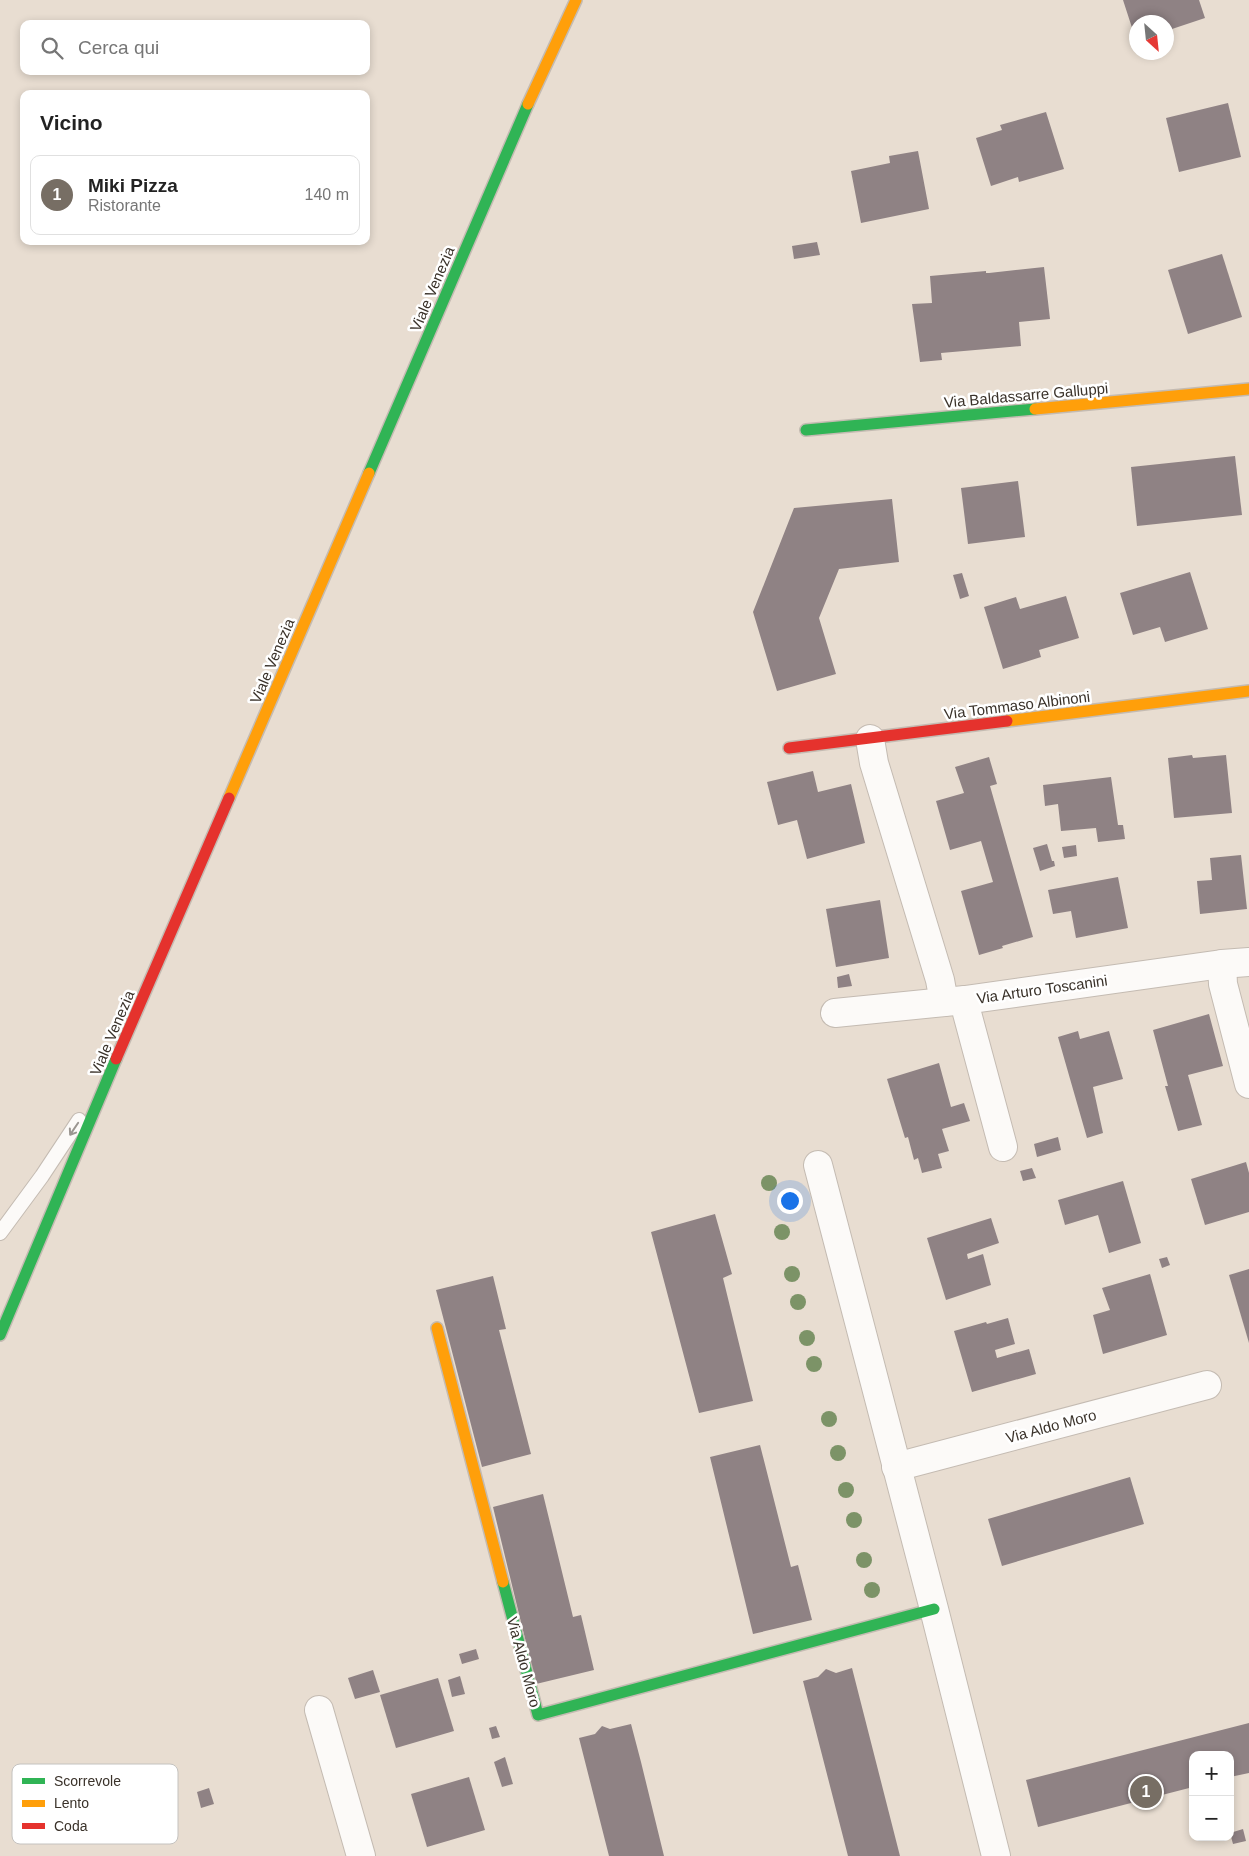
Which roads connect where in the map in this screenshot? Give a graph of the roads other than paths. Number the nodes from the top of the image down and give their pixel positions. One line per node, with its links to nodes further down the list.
1 (576, 0): 11 (street, Viale Venezia)
2 (1249, 389): 3 (street, Via Baldassarre Galluppi)
3 (806, 430)
4 (1249, 691): 5 (street, Via Tommaso Albinoni)
5 (870, 739): 6 (street, Via Tommaso Albinoni); 9 (street)
6 (789, 748)
7 (1249, 962): 8 (street, Via Arturo Toscanini)
8 (1222, 964): 9 (street, Via Arturo Toscanini); 12 (street)
9 (955, 1001): 10 (street, Via Arturo Toscanini); 13 (street)
10 (835, 1013)
11 (110, 1074): 15 (lane, one-way to 15); 17 (street, Viale Venezia)
12 (1249, 1084)
13 (1003, 1147)
14 (818, 1165): 19 (street)
15 (0, 1233)
16 (437, 1328): 20 (street, Via Aldo Moro)
17 (0, 1335)
18 (1206, 1385): 19 (street, Via Aldo Moro)
19 (896, 1467): 20 (street)
20 (934, 1609): 23 (street)
21 (319, 1710): 22 (street)
22 (360, 1856)
23 (996, 1856)

